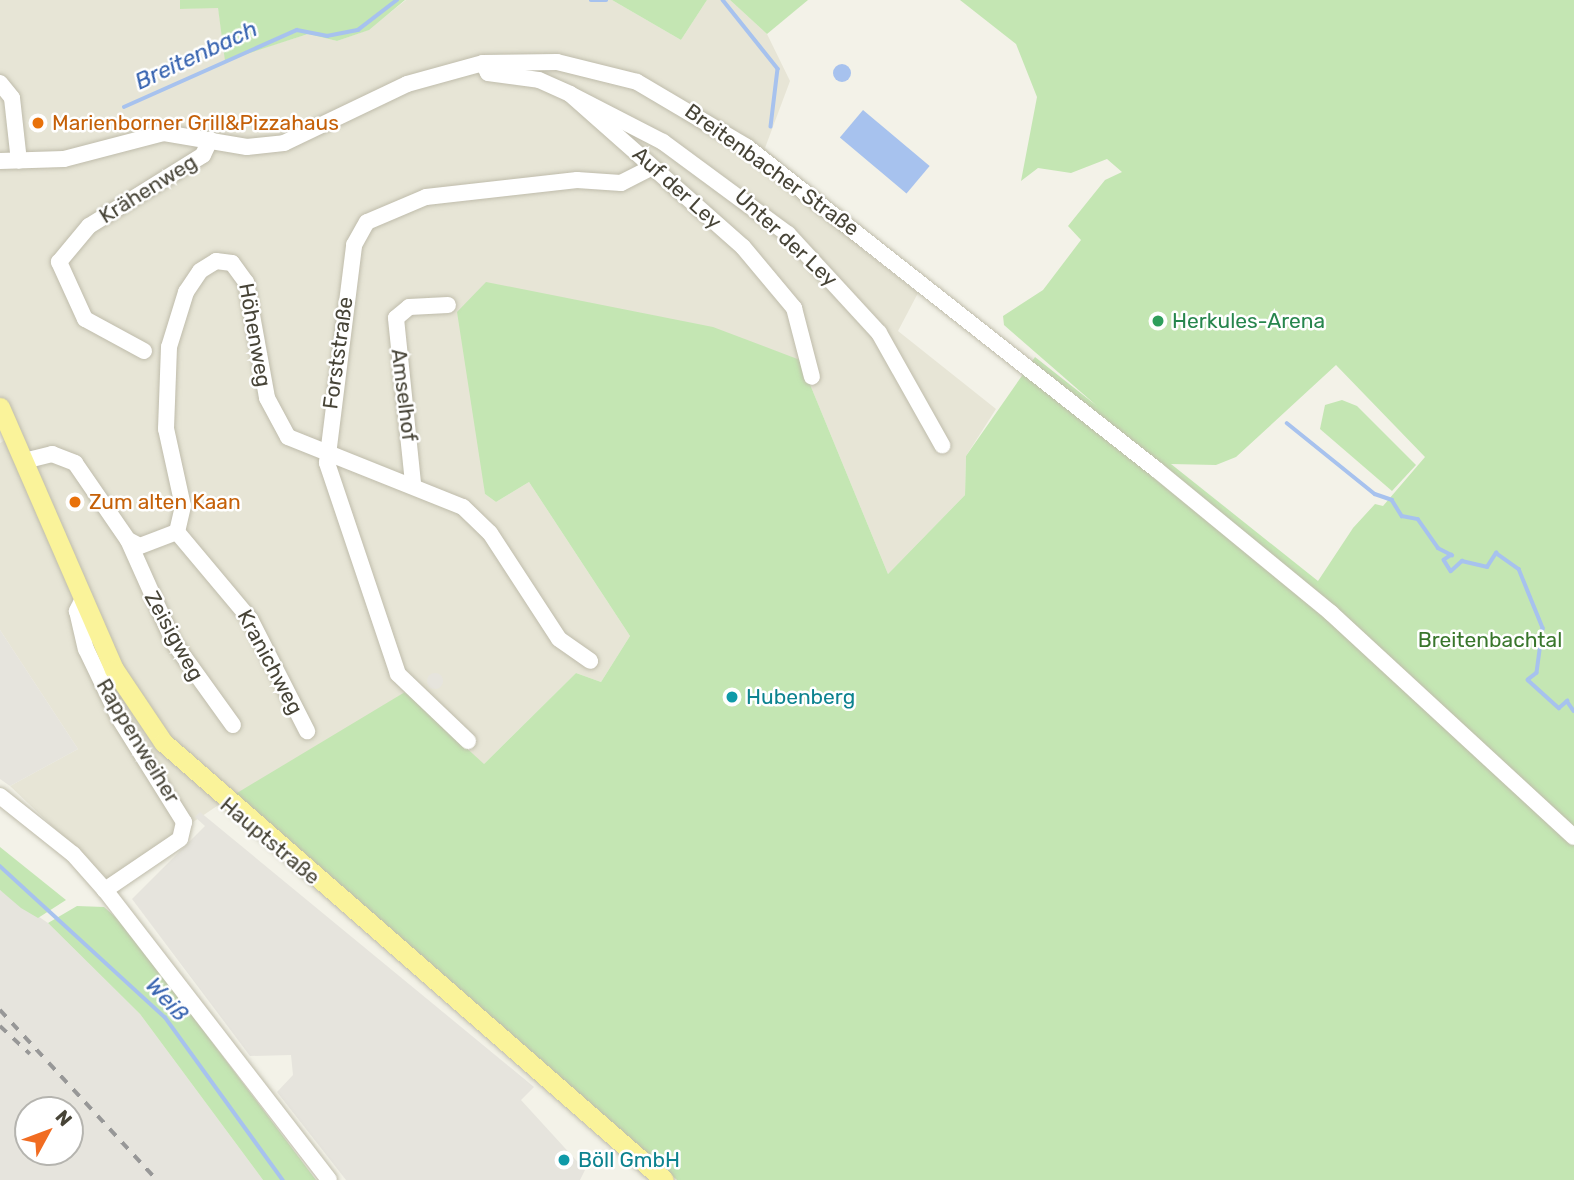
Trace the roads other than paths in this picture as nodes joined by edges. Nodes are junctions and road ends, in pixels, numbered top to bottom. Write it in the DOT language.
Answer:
graph roads {
  1 [pos="483,63"];
  2 [pos="0,83"];
  3 [pos="570,94"];
  4 [pos="210,141"];
  5 [pos="19,160"];
  6 [pos="0,161"];
  7 [pos="651,168"];
  8 [pos="448,305"];
  9 [pos="144,351"];
  10 [pos="812,377"];
  11 [pos="0,407"];
  12 [pos="942,445"];
  13 [pos="327,452"];
  14 [pos="28,460"];
  15 [pos="413,483"];
  16 [pos="177,532"];
  17 [pos="128,540"];
  18 [pos="84,597"];
  19 [pos="590,661"];
  20 [pos="233,725"];
  21 [pos="307,731"];
  22 [pos="468,741"];
  23 [pos="0,796"];
  24 [pos="1574,837"];
  25 [pos="105,890"];
  26 [pos="329,1180"];
  27 [pos="664,1180"];
  1 -- 3 [label="street, Auf der Ley"];
  1 -- 4 [label="street, Breitenbacher Straße"];
  1 -- 24 [label="street, Breitenbacher Straße"];
  2 -- 5 [label="street"];
  3 -- 7 [label="street, Auf der Ley"];
  3 -- 12 [label="street, Unter der Ley"];
  4 -- 5 [label="street, Breitenbacher Straße"];
  4 -- 9 [label="street, Krähenweg"];
  5 -- 6 [label="street, Breitenbacher Straße"];
  7 -- 10 [label="street, Auf der Ley"];
  7 -- 13 [label="street, Forststraße"];
  8 -- 15 [label="street, Amselhof"];
  11 -- 14 [label="main road, Hauptstraße"];
  13 -- 15 [label="street, Höhenweg"];
  13 -- 16 [label="street, Höhenweg"];
  13 -- 22 [label="street, Forststraße"];
  14 -- 17 [label="street"];
  14 -- 18 [label="main road, Hauptstraße"];
  15 -- 19 [label="street, Höhenweg"];
  16 -- 17 [label="street"];
  16 -- 21 [label="street, Kranichweg"];
  17 -- 20 [label="street, Zeisigweg"];
  18 -- 25 [label="street, Rappenweiher"];
  18 -- 27 [label="main road, Hauptstraße"];
  23 -- 25 [label="street"];
  25 -- 26 [label="street"];
}
